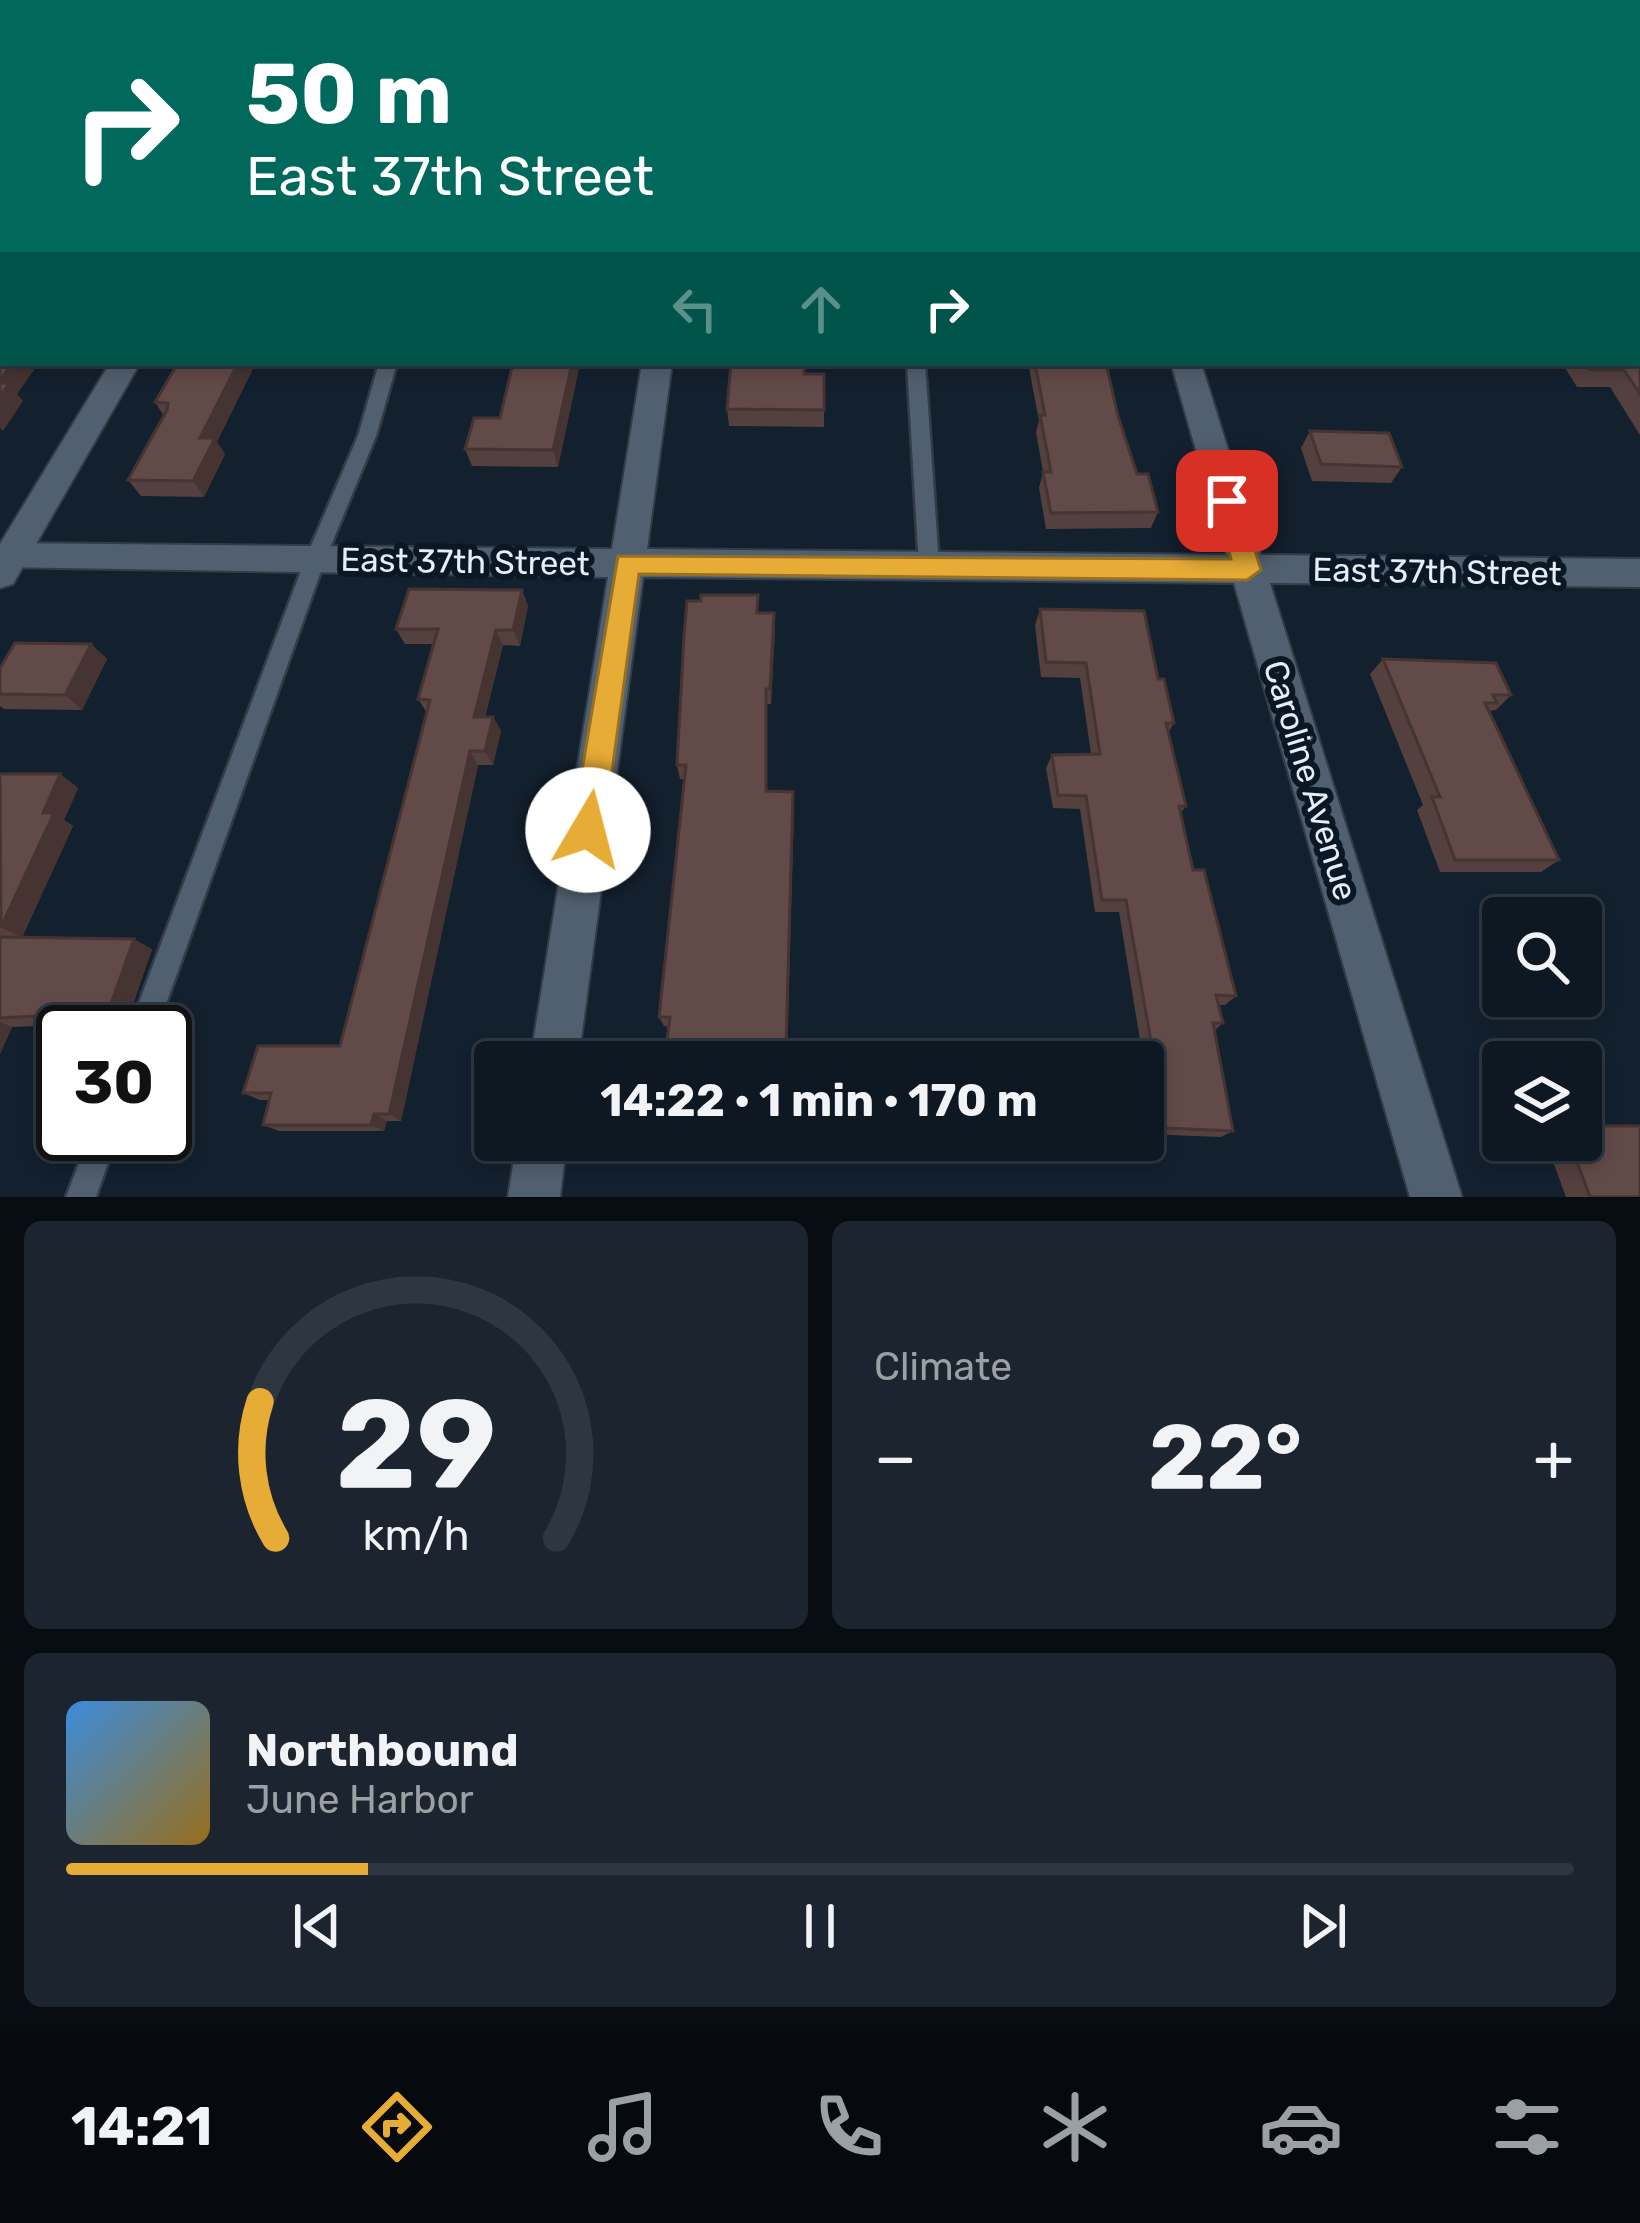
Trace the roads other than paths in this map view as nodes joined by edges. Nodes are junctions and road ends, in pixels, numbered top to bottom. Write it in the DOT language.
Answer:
graph roads {
  1 [pos="123,366"];
  2 [pos="387,366"];
  3 [pos="657,366"];
  4 [pos="916,366"];
  5 [pos="1187,366"];
  6 [pos="315,560"];
  7 [pos="627,563"];
  8 [pos="5,565"];
  9 [pos="929,566"];
  10 [pos="1247,570"];
  11 [pos="1640,573"];
  12 [pos="152,1005"];
  13 [pos="557,1041"];
  14 [pos="94,1161"];
  15 [pos="539,1161"];
  16 [pos="81,1197"];
  17 [pos="534,1197"];
  18 [pos="1436,1197"];
  1 -- 8 [label="street"];
  2 -- 6 [label="lane"];
  3 -- 7 [label="street"];
  4 -- 9 [label="lane"];
  5 -- 10 [label="street, Caroline Avenue"];
  6 -- 7 [label="street, East 37th Street"];
  6 -- 8 [label="street, East 37th Street"];
  6 -- 12 [label="lane"];
  7 -- 9 [label="street, East 37th Street"];
  7 -- 13 [label="street"];
  9 -- 10 [label="street, East 37th Street"];
  10 -- 11 [label="street, East 37th Street"];
  10 -- 18 [label="street, Caroline Avenue"];
  14 -- 16 [label="lane"];
  15 -- 17 [label="street"];
}
